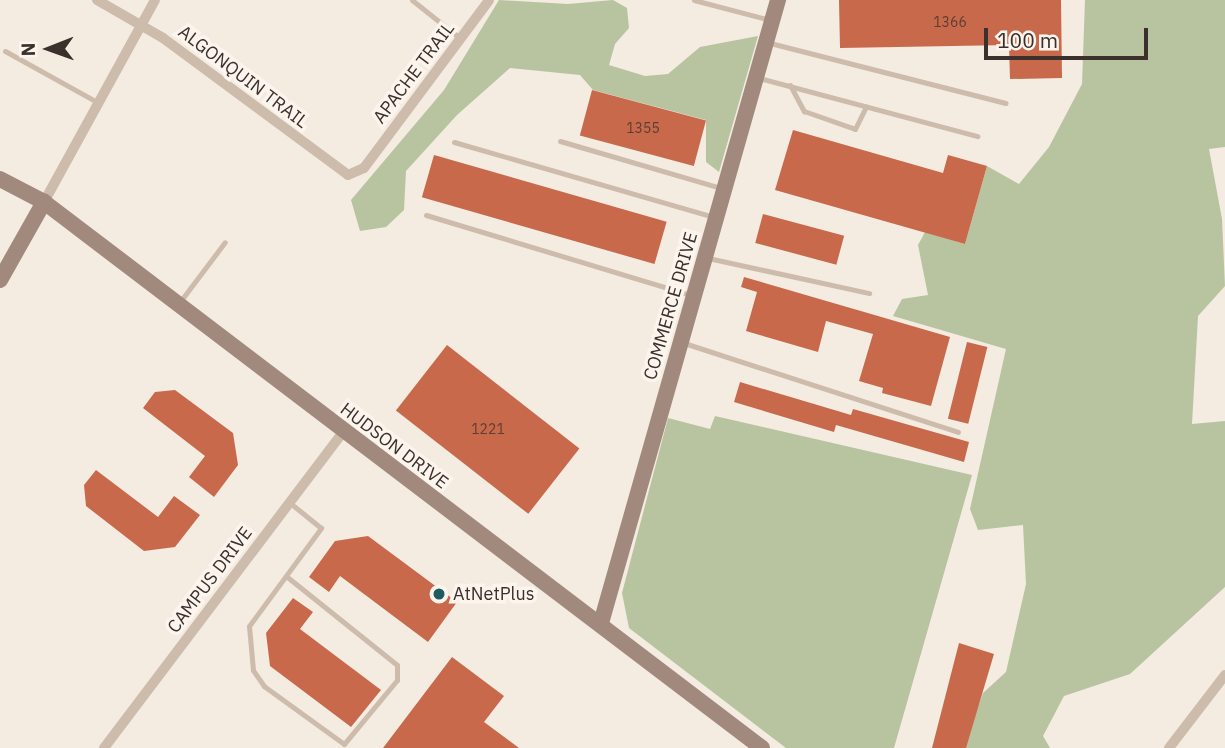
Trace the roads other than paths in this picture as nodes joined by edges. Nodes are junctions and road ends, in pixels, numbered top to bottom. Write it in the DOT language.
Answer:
graph roads {
  1 [pos="97,0"];
  2 [pos="155,0"];
  3 [pos="412,0"];
  4 [pos="489,0"];
  5 [pos="694,0"];
  6 [pos="778,0"];
  7 [pos="773,21"];
  8 [pos="142,24"];
  9 [pos="461,39"];
  10 [pos="766,43"];
  11 [pos="5,51"];
  12 [pos="756,78"];
  13 [pos="790,85"];
  14 [pos="99,103"];
  15 [pos="1005,103"];
  16 [pos="866,106"];
  17 [pos="977,136"];
  18 [pos="560,141"];
  19 [pos="454,142"];
  20 [pos="366,165"];
  21 [pos="0,179"];
  22 [pos="724,189"];
  23 [pos="44,202"];
  24 [pos="426,215"];
  25 [pos="716,218"];
  26 [pos="225,242"];
  27 [pos="705,257"];
  28 [pos="0,280"];
  29 [pos="869,293"];
  30 [pos="694,296"];
  31 [pos="177,306"];
  32 [pos="681,343"];
  33 [pos="343,432"];
  34 [pos="958,432"];
  35 [pos="290,503"];
  36 [pos="286,576"];
  37 [pos="601,623"];
  38 [pos="1225,675"];
  39 [pos="104,748"];
  40 [pos="762,748"];
  41 [pos="1169,748"];
  1 -- 8 [label="street, ALGONQUIN TRAIL"];
  2 -- 8 [label="street"];
  3 -- 9 [label="lane"];
  4 -- 9 [label="street, APACHE TRAIL"];
  5 -- 7 [label="lane"];
  6 -- 7 [label="main road, COMMERCE DRIVE"];
  7 -- 10 [label="main road, COMMERCE DRIVE"];
  8 -- 14 [label="street"];
  8 -- 20 [label="street, ALGONQUIN TRAIL"];
  9 -- 20 [label="street, APACHE TRAIL"];
  10 -- 12 [label="main road, COMMERCE DRIVE"];
  10 -- 15 [label="lane"];
  11 -- 14 [label="lane"];
  12 -- 13 [label="lane"];
  12 -- 22 [label="main road, COMMERCE DRIVE"];
  13 -- 16 [label="lane"];
  13 -- 16 [label="lane"];
  14 -- 23 [label="street"];
  16 -- 17 [label="lane"];
  18 -- 22 [label="lane"];
  19 -- 25 [label="lane"];
  21 -- 23 [label="main road, HUDSON DRIVE"];
  22 -- 25 [label="main road, COMMERCE DRIVE"];
  23 -- 28 [label="main road"];
  23 -- 31 [label="main road, HUDSON DRIVE"];
  24 -- 30 [label="lane"];
  25 -- 27 [label="main road, COMMERCE DRIVE"];
  26 -- 31 [label="lane"];
  27 -- 29 [label="lane"];
  27 -- 30 [label="main road, COMMERCE DRIVE"];
  30 -- 32 [label="main road, COMMERCE DRIVE"];
  31 -- 33 [label="main road, HUDSON DRIVE"];
  32 -- 34 [label="lane"];
  32 -- 37 [label="main road, COMMERCE DRIVE"];
  33 -- 35 [label="street, CAMPUS DRIVE"];
  33 -- 37 [label="main road, HUDSON DRIVE"];
  35 -- 36 [label="lane"];
  35 -- 39 [label="street, CAMPUS DRIVE"];
  36 -- 36 [label="lane"];
  37 -- 40 [label="main road, HUDSON DRIVE"];
  38 -- 41 [label="street"];
}
